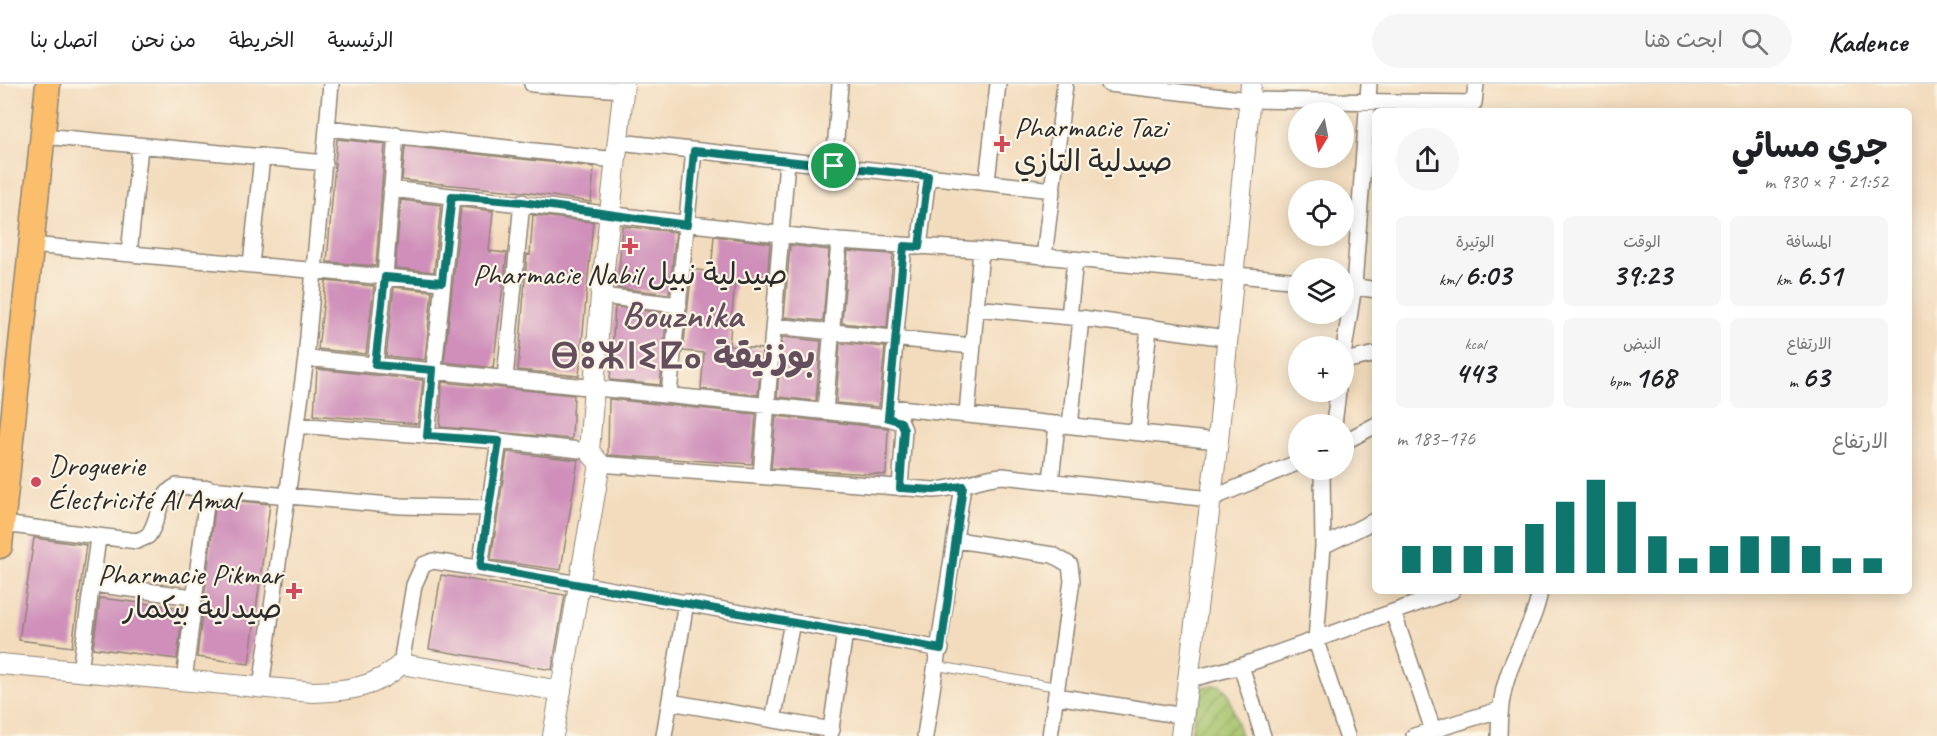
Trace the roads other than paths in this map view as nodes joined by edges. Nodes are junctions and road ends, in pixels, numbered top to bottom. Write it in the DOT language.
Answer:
graph roads {
  1 [pos="48,84"];
  2 [pos="331,84"];
  3 [pos="532,84"];
  4 [pos="840,84"];
  5 [pos="998,84"];
  6 [pos="1065,84"];
  7 [pos="1109,84"];
  8 [pos="1116,84"];
  9 [pos="1369,84"];
  10 [pos="1476,84"];
  11 [pos="624,87"];
  12 [pos="1250,92"];
  13 [pos="1368,103"];
  14 [pos="1474,107"];
  15 [pos="327,128"];
  16 [pos="396,134"];
  17 [pos="43,136"];
  18 [pos="140,147"];
  19 [pos="618,151"];
  20 [pos="694,151"];
  21 [pos="262,156"];
  22 [pos="788,161"];
  23 [pos="325,163"];
  24 [pos="834,166"];
  25 [pos="928,176"];
  26 [pos="987,182"];
  27 [pos="391,189"];
  28 [pos="1053,190"];
  29 [pos="452,196"];
  30 [pos="522,202"];
  31 [pos="610,215"];
  32 [pos="687,225"];
  33 [pos="782,235"];
  34 [pos="839,241"];
  35 [pos="31,245"];
  36 [pos="911,247"];
  37 [pos="981,250"];
  38 [pos="129,254"];
  39 [pos="1044,257"];
  40 [pos="1352,258"];
  41 [pos="1075,260"];
  42 [pos="251,265"];
  43 [pos="314,270"];
  44 [pos="1233,276"];
  45 [pos="385,277"];
  46 [pos="1288,281"];
  47 [pos="442,282"];
  48 [pos="1354,287"];
  49 [pos="1372,289"];
  50 [pos="601,296"];
  51 [pos="679,305"];
  52 [pos="975,308"];
  53 [pos="1075,318"];
  54 [pos="774,326"];
  55 [pos="1149,328"];
  56 [pos="832,332"];
  57 [pos="1227,338"];
  58 [pos="897,340"];
  59 [pos="972,346"];
  60 [pos="1372,355"];
  61 [pos="306,358"];
  62 [pos="1354,358"];
  63 [pos="375,365"];
  64 [pos="433,370"];
  65 [pos="505,378"];
  66 [pos="594,389"];
  67 [pos="669,394"];
  68 [pos="767,407"];
  69 [pos="825,412"];
  70 [pos="889,412"];
  71 [pos="967,414"];
  72 [pos="297,425"];
  73 [pos="1063,425"];
  74 [pos="1372,427"];
  75 [pos="1138,432"];
  76 [pos="427,436"];
  77 [pos="1354,437"];
  78 [pos="499,441"];
  79 [pos="1218,441"];
  80 [pos="5,454"];
  81 [pos="595,457"];
  82 [pos="1288,467"];
  83 [pos="761,475"];
  84 [pos="1322,480"];
  85 [pos="1051,481"];
  86 [pos="963,486"];
  87 [pos="208,488"];
  88 [pos="900,488"];
  89 [pos="286,496"];
  90 [pos="1210,499"];
  91 [pos="489,508"];
  92 [pos="1372,522"];
  93 [pos="1,535"];
  94 [pos="98,538"];
  95 [pos="957,540"];
  96 [pos="1323,546"];
  97 [pos="480,567"];
  98 [pos="92,584"];
  99 [pos="579,584"];
  100 [pos="1444,594"];
  101 [pos="1539,594"];
  102 [pos="194,597"];
  103 [pos="686,602"];
  104 [pos="1393,612"];
  105 [pos="792,622"];
  106 [pos="845,632"];
  107 [pos="1316,641"];
  108 [pos="941,649"];
  109 [pos="0,664"];
  110 [pos="401,664"];
  111 [pos="938,666"];
  112 [pos="1241,666"];
  113 [pos="80,671"];
  114 [pos="1190,679"];
  115 [pos="184,681"];
  116 [pos="261,688"];
  117 [pos="561,691"];
  118 [pos="1056,692"];
  119 [pos="670,702"];
  120 [pos="1499,710"];
  121 [pos="773,720"];
  122 [pos="1182,726"];
  123 [pos="1433,730"];
  124 [pos="831,733"];
  125 [pos="553,736"];
  126 [pos="664,736"];
  127 [pos="926,736"];
  128 [pos="1050,736"];
  129 [pos="1263,736"];
  130 [pos="1347,736"];
  131 [pos="1414,736"];
  132 [pos="1499,736"];
  1 -- 17 [label="main road"];
  2 -- 15 [label="street"];
  3 -- 11 [label="street"];
  4 -- 24 [label="street"];
  5 -- 26 [label="street"];
  6 -- 28 [label="street"];
  7 -- 8 [label="street"];
  8 -- 12 [label="street"];
  9 -- 13 [label="street"];
  10 -- 14 [label="street"];
  11 -- 19 [label="street"];
  12 -- 13 [label="street"];
  12 -- 44 [label="street"];
  13 -- 14 [label="street"];
  13 -- 40 [label="street"];
  15 -- 16 [label="street"];
  15 -- 23 [label="street"];
  16 -- 19 [label="street"];
  16 -- 27 [label="street"];
  17 -- 18 [label="street"];
  17 -- 35 [label="main road"];
  18 -- 21 [label="street"];
  18 -- 38 [label="street"];
  19 -- 20 [label="street"];
  19 -- 31 [label="street"];
  20 -- 22 [label="street"];
  20 -- 32 [label="street"];
  21 -- 23 [label="street"];
  21 -- 42 [label="street"];
  22 -- 24 [label="street"];
  22 -- 33 [label="street"];
  23 -- 43 [label="street"];
  24 -- 25 [label="street"];
  25 -- 26 [label="street"];
  25 -- 36 [label="street"];
  26 -- 28 [label="street"];
  27 -- 29 [label="street"];
  27 -- 45 [label="street"];
  28 -- 39 [label="street"];
  29 -- 30 [label="street"];
  29 -- 47 [label="street"];
  30 -- 31 [label="street"];
  30 -- 65 [label="street"];
  31 -- 32 [label="street"];
  31 -- 50 [label="street"];
  32 -- 33 [label="street"];
  32 -- 51 [label="street"];
  33 -- 34 [label="street"];
  33 -- 54 [label="street"];
  34 -- 36 [label="street"];
  34 -- 56 [label="street"];
  35 -- 38 [label="street"];
  35 -- 80 [label="main road"];
  36 -- 37 [label="street"];
  36 -- 58 [label="street"];
  37 -- 39 [label="street"];
  37 -- 52 [label="street"];
  38 -- 42 [label="street"];
  39 -- 41 [label="street"];
  41 -- 44 [label="street"];
  41 -- 53 [label="street"];
  42 -- 43 [label="street"];
  43 -- 45 [label="street"];
  43 -- 61 [label="street"];
  44 -- 46 [label="street"];
  44 -- 57 [label="street"];
  45 -- 47 [label="street"];
  45 -- 63 [label="street"];
  47 -- 64 [label="street"];
  48 -- 49 [label="street"];
  50 -- 51 [label="street"];
  50 -- 66 [label="street"];
  51 -- 67 [label="street"];
  52 -- 53 [label="street"];
  52 -- 59 [label="street"];
  53 -- 55 [label="street"];
  53 -- 73 [label="street"];
  54 -- 56 [label="street"];
  54 -- 68 [label="street"];
  55 -- 57 [label="street"];
  55 -- 75 [label="street"];
  56 -- 58 [label="street"];
  56 -- 69 [label="street"];
  57 -- 79 [label="street"];
  58 -- 59 [label="street"];
  58 -- 70 [label="street"];
  59 -- 71 [label="street"];
  60 -- 62 [label="street"];
  61 -- 63 [label="street"];
  61 -- 72 [label="street"];
  63 -- 64 [label="street"];
  64 -- 65 [label="street"];
  64 -- 76 [label="street"];
  65 -- 66 [label="street"];
  66 -- 67 [label="street"];
  66 -- 81 [label="street"];
  67 -- 68 [label="street"];
  68 -- 69 [label="street"];
  68 -- 83 [label="street"];
  69 -- 70 [label="street"];
  70 -- 71 [label="street"];
  70 -- 88 [label="street"];
  71 -- 73 [label="street"];
  72 -- 76 [label="street"];
  72 -- 89 [label="street"];
  73 -- 75 [label="street"];
  73 -- 85 [label="street"];
  74 -- 77 [label="street"];
  75 -- 79 [label="street"];
  76 -- 78 [label="street"];
  78 -- 81 [label="street"];
  78 -- 91 [label="street"];
  79 -- 90 [label="street"];
  80 -- 93 [label="main road"];
  81 -- 83 [label="street"];
  81 -- 99 [label="street"];
  82 -- 90 [label="street"];
  83 -- 88 [label="street"];
  84 -- 96 [label="street"];
  85 -- 86 [label="street"];
  85 -- 90 [label="street"];
  86 -- 88 [label="street"];
  86 -- 95 [label="street"];
  87 -- 89 [label="street"];
  87 -- 94 [label="street"];
  87 -- 102 [label="street"];
  89 -- 91 [label="street"];
  89 -- 116 [label="street"];
  90 -- 114 [label="street"];
  91 -- 97 [label="street"];
  92 -- 96 [label="street"];
  93 -- 94 [label="street"];
  94 -- 98 [label="street"];
  95 -- 108 [label="street"];
  95 -- 118 [label="street"];
  96 -- 107 [label="street"];
  97 -- 99 [label="street"];
  97 -- 110 [label="street"];
  98 -- 102 [label="street"];
  98 -- 113 [label="street"];
  99 -- 103 [label="street"];
  99 -- 117 [label="street"];
  100 -- 104 [label="street"];
  101 -- 120 [label="street"];
  102 -- 115 [label="street"];
  103 -- 105 [label="street"];
  103 -- 119 [label="street"];
  104 -- 107 [label="street"];
  104 -- 123 [label="street"];
  105 -- 106 [label="street"];
  105 -- 121 [label="street"];
  106 -- 108 [label="street"];
  106 -- 124 [label="street"];
  107 -- 112 [label="street"];
  107 -- 130 [label="street"];
  108 -- 111 [label="street"];
  109 -- 113 [label="street"];
  110 -- 116 [label="street"];
  110 -- 117 [label="street"];
  111 -- 118 [label="lane"];
  111 -- 127 [label="street"];
  112 -- 114 [label="street"];
  112 -- 129 [label="street"];
  113 -- 115 [label="street"];
  114 -- 122 [label="street"];
  115 -- 116 [label="street"];
  117 -- 125 [label="street"];
  118 -- 122 [label="street"];
  118 -- 128 [label="street"];
  119 -- 121 [label="street"];
  119 -- 126 [label="street"];
  120 -- 123 [label="street"];
  120 -- 132 [label="street"];
  121 -- 124 [label="street"];
  123 -- 131 [label="street"];
}
